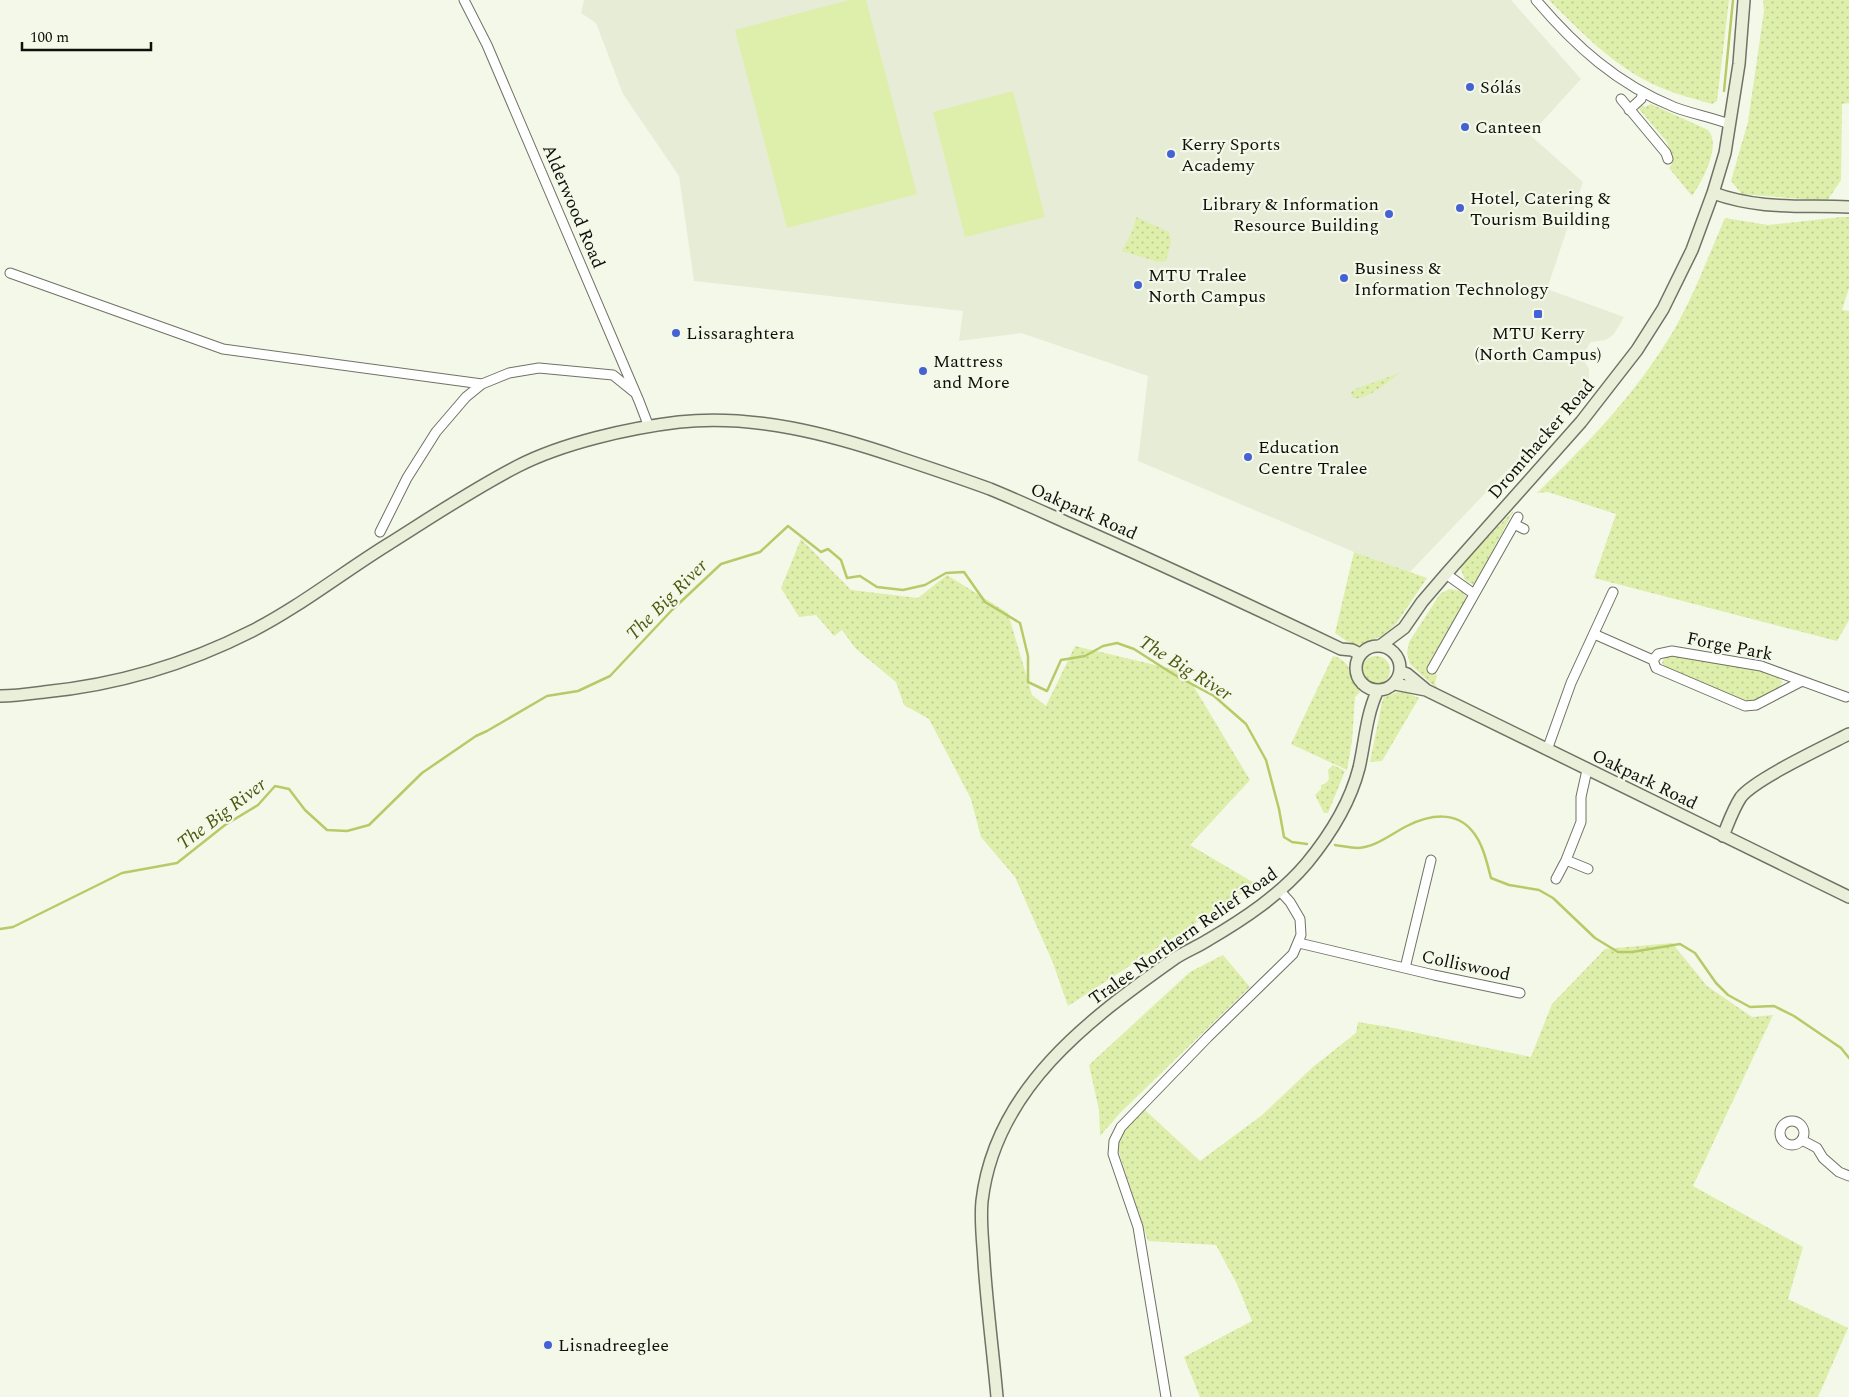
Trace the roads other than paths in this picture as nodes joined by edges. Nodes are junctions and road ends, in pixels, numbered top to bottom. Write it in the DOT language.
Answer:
graph roads {
  1 [pos="464,0"];
  2 [pos="1536,0"];
  3 [pos="1744,0"];
  4 [pos="1644,92"];
  5 [pos="1622,99"];
  6 [pos="1629,110"];
  7 [pos="1729,124"];
  8 [pos="1668,159"];
  9 [pos="1713,193"];
  10 [pos="1849,207"];
  11 [pos="10,273"];
  12 [pos="482,384"];
  13 [pos="636,394"];
  14 [pos="649,427"];
  15 [pos="1524,529"];
  16 [pos="380,532"];
  17 [pos="1446,574"];
  18 [pos="1613,592"];
  19 [pos="1474,594"];
  20 [pos="1404,628"];
  21 [pos="1594,634"];
  22 [pos="1380,646"];
  23 [pos="1341,649"];
  24 [pos="1360,654"];
  25 [pos="1396,654"];
  26 [pos="1653,660"];
  27 [pos="1355,667"];
  28 [pos="1432,669"];
  29 [pos="1401,672"];
  30 [pos="1802,681"];
  31 [pos="1395,684"];
  32 [pos="1365,687"];
  33 [pos="1426,690"];
  34 [pos="1377,692"];
  35 [pos="0,696"];
  36 [pos="1846,697"];
  37 [pos="1366,726"];
  38 [pos="1849,734"];
  39 [pos="1547,750"];
  40 [pos="1587,770"];
  41 [pos="1723,836"];
  42 [pos="1431,860"];
  43 [pos="1566,860"];
  44 [pos="1588,869"];
  45 [pos="1556,879"];
  46 [pos="1280,891"];
  47 [pos="1849,897"];
  48 [pos="1299,943"];
  49 [pos="1405,968"];
  50 [pos="1520,993"];
  51 [pos="1802,1140"];
  52 [pos="1849,1176"];
  53 [pos="997,1397"];
  54 [pos="1166,1397"];
  1 -- 13 [label="street, Alderwood Road"];
  2 -- 4 [label="street"];
  3 -- 7 [label="main road, Dromthacker Road"];
  4 -- 6 [label="street"];
  4 -- 7 [label="street"];
  5 -- 6 [label="street"];
  6 -- 8 [label="street"];
  7 -- 9 [label="main road, Dromthacker Road"];
  9 -- 10 [label="main road"];
  9 -- 17 [label="main road, Dromthacker Road"];
  11 -- 12 [label="street"];
  12 -- 13 [label="street"];
  12 -- 16 [label="street"];
  13 -- 14 [label="street, Alderwood Road"];
  14 -- 23 [label="main road, Oakpark Road"];
  14 -- 35 [label="main road, Oakpark Road"];
  15 -- 19 [label="street"];
  17 -- 19 [label="street"];
  17 -- 20 [label="main road, Dromthacker Road"];
  18 -- 21 [label="street"];
  19 -- 28 [label="street"];
  20 -- 22 [label="main road"];
  20 -- 25 [label="main road"];
  21 -- 26 [label="street"];
  21 -- 39 [label="street"];
  22 -- 24 [label="main road"];
  22 -- 25 [label="main road"];
  23 -- 24 [label="main road, Oakpark Road"];
  23 -- 27 [label="main road"];
  24 -- 27 [label="main road"];
  25 -- 29 [label="main road"];
  26 -- 30 [label="street, Forge Park"];
  26 -- 30 [label="street"];
  27 -- 32 [label="main road"];
  29 -- 31 [label="main road"];
  29 -- 33 [label="main road"];
  30 -- 36 [label="street, Forge Park"];
  31 -- 33 [label="main road"];
  31 -- 34 [label="main road"];
  32 -- 34 [label="main road"];
  32 -- 37 [label="main road, Tralee Northern Relief Road"];
  33 -- 39 [label="main road, Oakpark Road"];
  34 -- 37 [label="main road, Tralee Northern Relief Road"];
  37 -- 46 [label="main road, Tralee Northern Relief Road"];
  38 -- 41 [label="main road"];
  39 -- 40 [label="main road, Oakpark Road"];
  40 -- 41 [label="main road, Oakpark Road"];
  40 -- 43 [label="street"];
  41 -- 47 [label="main road, Oakpark Road"];
  42 -- 49 [label="street, Colliswood"];
  43 -- 44 [label="street"];
  43 -- 45 [label="street"];
  46 -- 48 [label="street"];
  46 -- 53 [label="main road, Tralee Northern Relief Road"];
  48 -- 49 [label="street, Colliswood"];
  48 -- 54 [label="street"];
  49 -- 50 [label="street, Colliswood"];
  51 -- 52 [label="street"];
}
